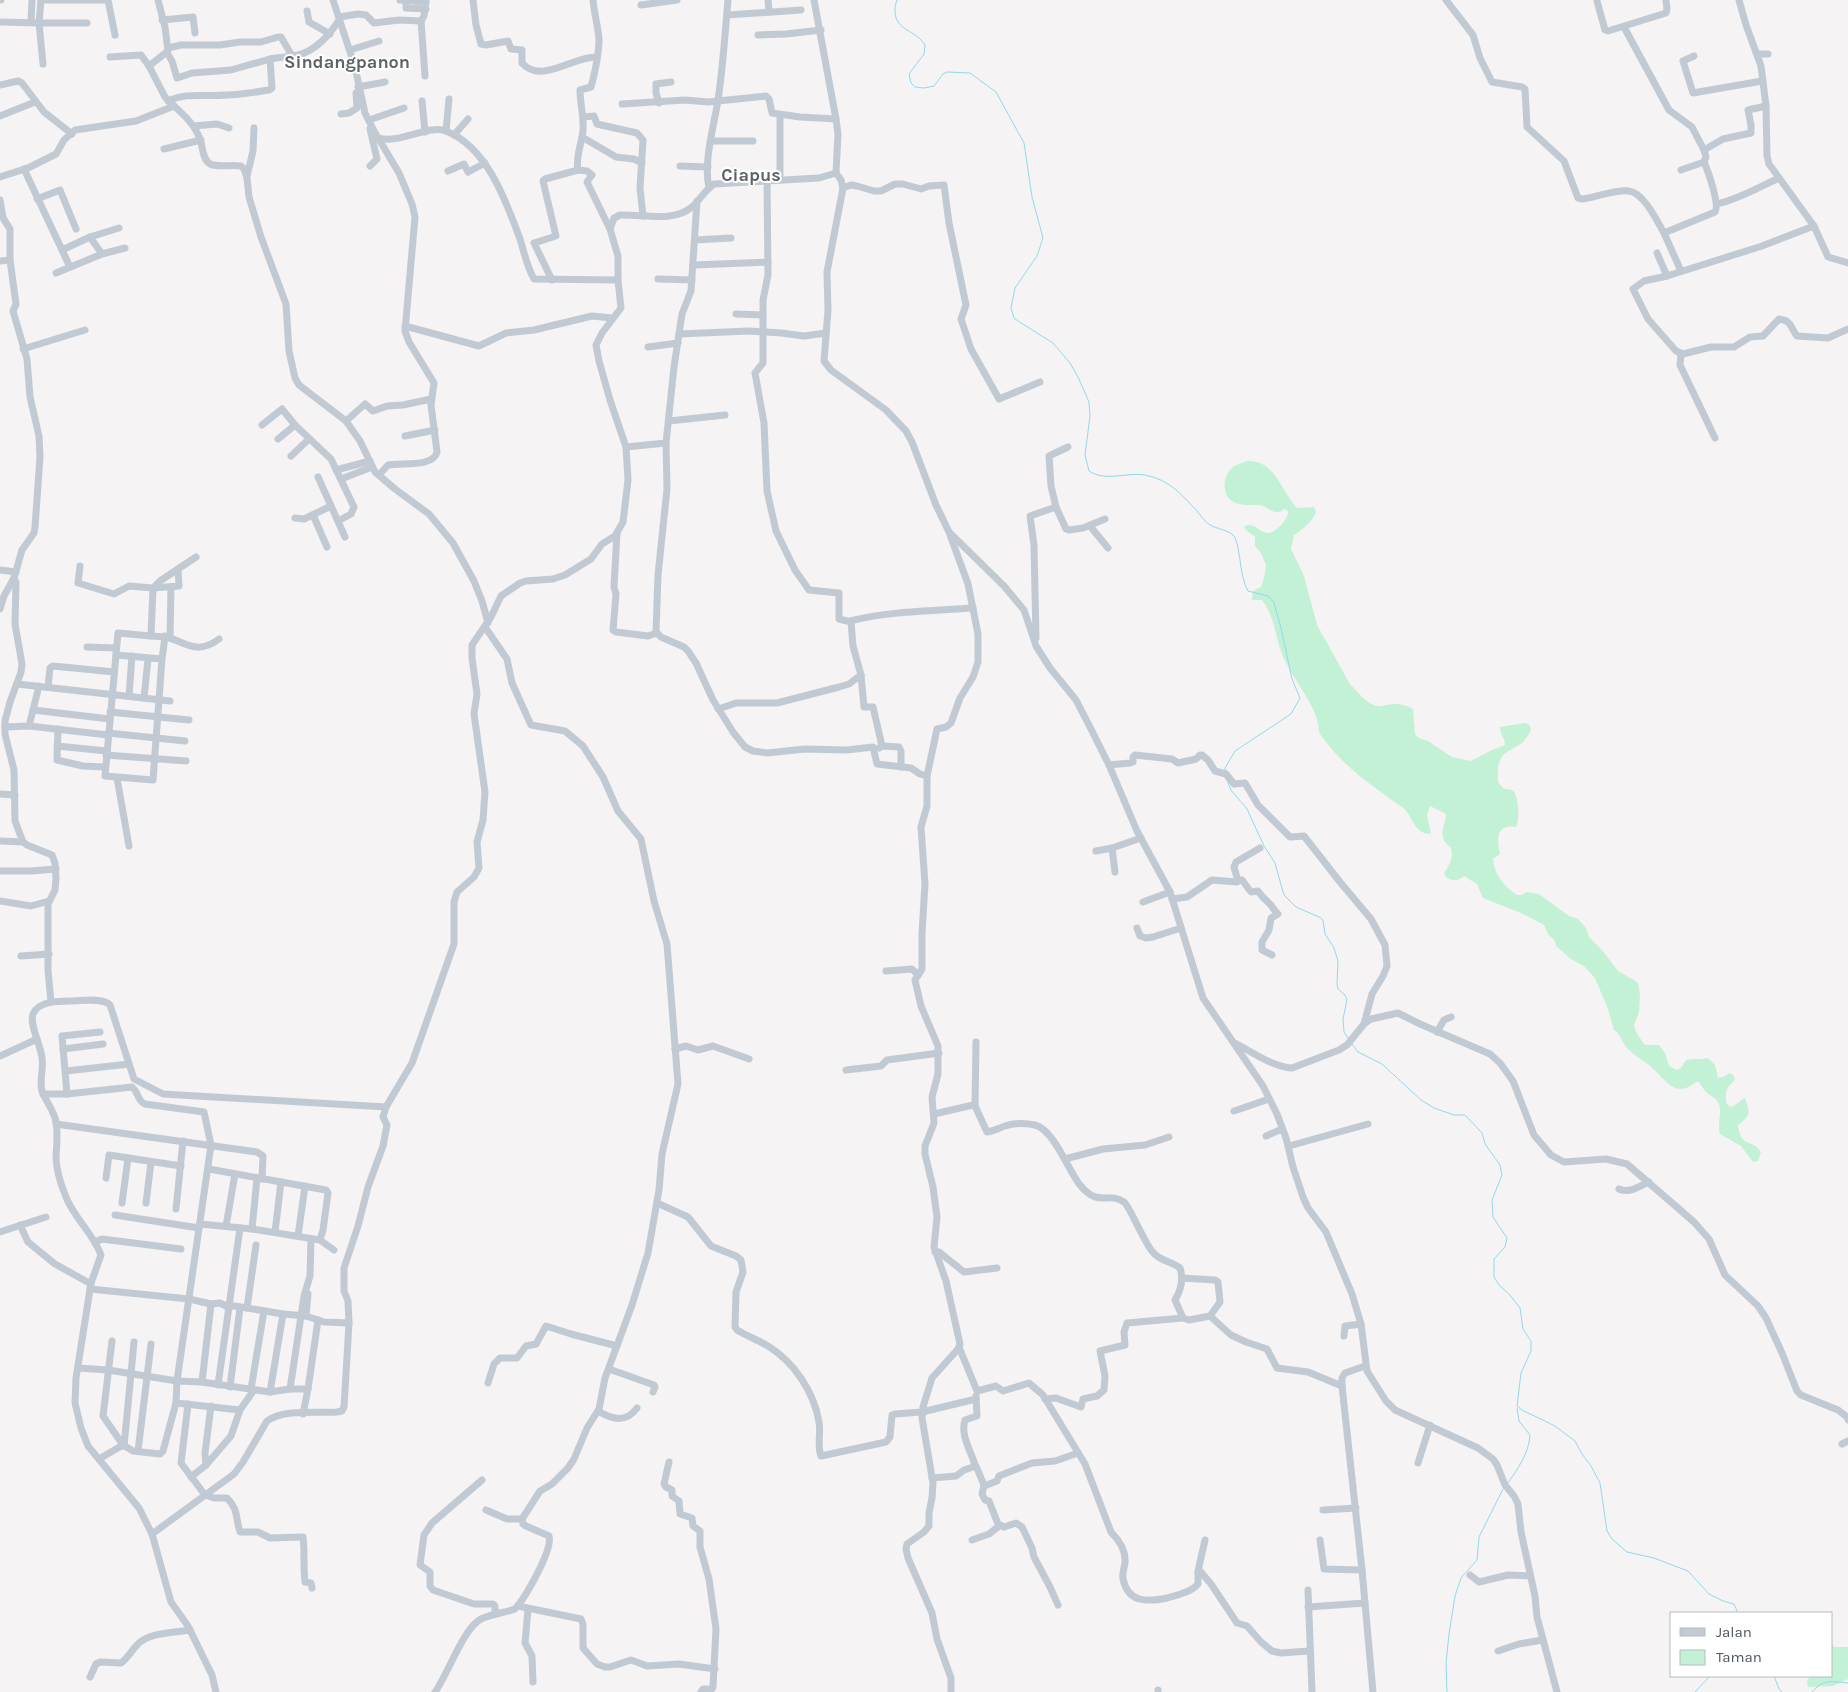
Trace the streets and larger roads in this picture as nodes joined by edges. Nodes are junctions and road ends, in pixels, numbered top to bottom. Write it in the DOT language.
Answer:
graph roads {
  1 [pos="32,0"];
  2 [pos="41,0"];
  3 [pos="108,0"];
  4 [pos="158,0"];
  5 [pos="333,0"];
  6 [pos="400,0"];
  7 [pos="473,0"];
  8 [pos="593,0"];
  9 [pos="677,0"];
  10 [pos="728,0"];
  11 [pos="768,0"];
  12 [pos="814,0"];
  13 [pos="1446,0"];
  14 [pos="1599,0"];
  15 [pos="1666,0"];
  16 [pos="1739,0"];
  17 [pos="406,1"];
  18 [pos="426,4"];
  19 [pos="641,5"];
  20 [pos="801,10"];
  21 [pos="307,11"];
  22 [pos="769,12"];
  23 [pos="727,15"];
  24 [pos="340,18"];
  25 [pos="162,20"];
  26 [pos="421,21"];
  27 [pos="0,22"];
  28 [pos="35,22"];
  29 [pos="87,23"];
  30 [pos="1624,27"];
  31 [pos="821,30"];
  32 [pos="195,33"];
  33 [pos="115,35"];
  34 [pos="758,35"];
  35 [pos="328,36"];
  36 [pos="379,41"];
  37 [pos="168,50"];
  38 [pos="350,50"];
  39 [pos="1758,54"];
  40 [pos="1768,54"];
  41 [pos="292,56"];
  42 [pos="1694,56"];
  43 [pos="110,57"];
  44 [pos="596,57"];
  45 [pos="270,59"];
  46 [pos="42,64"];
  47 [pos="149,66"];
  48 [pos="425,76"];
  49 [pos="357,78"];
  50 [pos="1762,81"];
  51 [pos="385,82"];
  52 [pos="671,82"];
  53 [pos="0,85"];
  54 [pos="358,87"];
  55 [pos="449,99"];
  56 [pos="718,100"];
  57 [pos="422,101"];
  58 [pos="35,102"];
  59 [pos="659,103"];
  60 [pos="171,104"];
  61 [pos="622,104"];
  62 [pos="1766,106"];
  63 [pos="404,108"];
  64 [pos="341,114"];
  65 [pos="780,115"];
  66 [pos="0,116"];
  67 [pos="583,117"];
  68 [pos="368,118"];
  69 [pos="468,118"];
  70 [pos="836,119"];
  71 [pos="194,126"];
  72 [pos="229,128"];
  73 [pos="254,128"];
  74 [pos="446,131"];
  75 [pos="425,132"];
  76 [pos="72,134"];
  77 [pos="454,135"];
  78 [pos="582,137"];
  79 [pos="379,138"];
  80 [pos="201,140"];
  81 [pos="711,141"];
  82 [pos="753,141"];
  83 [pos="164,149"];
  84 [pos="1704,150"];
  85 [pos="1704,162"];
  86 [pos="485,163"];
  87 [pos="642,163"];
  88 [pos="370,166"];
  89 [pos="680,166"];
  90 [pos="708,167"];
  91 [pos="24,170"];
  92 [pos="448,170"];
  93 [pos="578,170"];
  94 [pos="1681,170"];
  95 [pos="836,172"];
  96 [pos="0,177"];
  97 [pos="247,178"];
  98 [pos="1779,178"];
  99 [pos="780,180"];
  100 [pos="767,181"];
  101 [pos="709,188"];
  102 [pos="843,188"];
  103 [pos="38,199"];
  104 [pos="0,200"];
  105 [pos="698,201"];
  106 [pos="1717,204"];
  107 [pos="643,216"];
  108 [pos="1814,226"];
  109 [pos="119,228"];
  110 [pos="76,229"];
  111 [pos="610,229"];
  112 [pos="1664,233"];
  113 [pos="90,237"];
  114 [pos="730,238"];
  115 [pos="695,240"];
  116 [pos="125,248"];
  117 [pos="62,250"];
  118 [pos="1657,253"];
  119 [pos="102,254"];
  120 [pos="10,260"];
  121 [pos="0,261"];
  122 [pos="768,262"];
  123 [pos="1848,263"];
  124 [pos="692,265"];
  125 [pos="70,267"];
  126 [pos="1681,271"];
  127 [pos="56,273"];
  128 [pos="1668,276"];
  129 [pos="552,280"];
  130 [pos="618,280"];
  131 [pos="658,280"];
  132 [pos="692,280"];
  133 [pos="736,314"];
  134 [pos="763,315"];
  135 [pos="612,318"];
  136 [pos="405,326"];
  137 [pos="1848,329"];
  138 [pos="85,330"];
  139 [pos="762,332"];
  140 [pos="826,333"];
  141 [pos="679,334"];
  142 [pos="678,343"];
  143 [pos="648,348"];
  144 [pos="23,349"];
  145 [pos="1680,354"];
  146 [pos="1040,382"];
  147 [pos="431,399"];
  148 [pos="725,415"];
  149 [pos="346,421"];
  150 [pos="669,422"];
  151 [pos="262,425"];
  152 [pos="295,425"];
  153 [pos="434,430"];
  154 [pos="405,436"];
  155 [pos="1715,438"];
  156 [pos="278,439"];
  157 [pos="309,439"];
  158 [pos="666,443"];
  159 [pos="626,447"];
  160 [pos="1068,447"];
  161 [pos="291,456"];
  162 [pos="370,464"];
  163 [pos="336,470"];
  164 [pos="379,475"];
  165 [pos="318,477"];
  166 [pos="340,479"];
  167 [pos="331,506"];
  168 [pos="1056,508"];
  169 [pos="313,515"];
  170 [pos="295,518"];
  171 [pos="1105,520"];
  172 [pos="338,521"];
  173 [pos="1090,526"];
  174 [pos="948,532"];
  175 [pos="618,533"];
  176 [pos="345,536"];
  177 [pos="327,547"];
  178 [pos="1108,548"];
  179 [pos="196,557"];
  180 [pos="80,566"];
  181 [pos="178,569"];
  182 [pos="0,570"];
  183 [pos="15,575"];
  184 [pos="171,587"];
  185 [pos="153,588"];
  186 [pos="973,608"];
  187 [pos="0,609"];
  188 [pos="850,621"];
  189 [pos="486,625"];
  190 [pos="657,634"];
  191 [pos="151,636"];
  192 [pos="167,637"];
  193 [pos="219,639"];
  194 [pos="1036,646"];
  195 [pos="88,647"];
  196 [pos="116,651"];
  197 [pos="132,656"];
  198 [pos="148,659"];
  199 [pos="162,660"];
  200 [pos="114,672"];
  201 [pos="861,675"];
  202 [pos="17,684"];
  203 [pos="39,686"];
  204 [pos="48,687"];
  205 [pos="112,694"];
  206 [pos="129,696"];
  207 [pos="144,698"];
  208 [pos="160,700"];
  209 [pos="170,701"];
  210 [pos="718,709"];
  211 [pos="33,710"];
  212 [pos="110,715"];
  213 [pos="158,718"];
  214 [pos="189,720"];
  215 [pos="3,723"];
  216 [pos="29,726"];
  217 [pos="58,729"];
  218 [pos="108,734"];
  219 [pos="156,738"];
  220 [pos="185,741"];
  221 [pos="57,746"];
  222 [pos="882,746"];
  223 [pos="874,750"];
  224 [pos="107,753"];
  225 [pos="155,759"];
  226 [pos="186,761"];
  227 [pos="1109,765"];
  228 [pos="901,766"];
  229 [pos="105,767"];
  230 [pos="927,776"];
  231 [pos="117,778"];
  232 [pos="0,794"];
  233 [pos="15,795"];
  234 [pos="1141,838"];
  235 [pos="0,841"];
  236 [pos="23,842"];
  237 [pos="129,846"];
  238 [pos="1112,848"];
  239 [pos="1260,848"];
  240 [pos="1096,851"];
  241 [pos="56,869"];
  242 [pos="0,871"];
  243 [pos="1115,872"];
  244 [pos="1238,880"];
  245 [pos="1171,896"];
  246 [pos="0,900"];
  247 [pos="49,901"];
  248 [pos="1143,902"];
  249 [pos="1137,928"];
  250 [pos="1181,928"];
  251 [pos="49,954"];
  252 [pos="1272,955"];
  253 [pos="21,956"];
  254 [pos="886,971"];
  255 [pos="918,975"];
  256 [pos="51,1002"];
  257 [pos="1451,1017"];
  258 [pos="1364,1024"];
  259 [pos="100,1032"];
  260 [pos="1437,1032"];
  261 [pos="37,1039"];
  262 [pos="976,1042"];
  263 [pos="1233,1042"];
  264 [pos="103,1044"];
  265 [pos="64,1049"];
  266 [pos="675,1049"];
  267 [pos="939,1053"];
  268 [pos="0,1056"];
  269 [pos="749,1059"];
  270 [pos="129,1064"];
  271 [pos="846,1070"];
  272 [pos="66,1071"];
  273 [pos="43,1094"];
  274 [pos="67,1094"];
  275 [pos="1269,1099"];
  276 [pos="975,1106"];
  277 [pos="386,1107"];
  278 [pos="1234,1111"];
  279 [pos="934,1114"];
  280 [pos="56,1124"];
  281 [pos="1368,1124"];
  282 [pos="1282,1129"];
  283 [pos="1266,1136"];
  284 [pos="1169,1137"];
  285 [pos="183,1141"];
  286 [pos="211,1145"];
  287 [pos="1289,1146"];
  288 [pos="128,1158"];
  289 [pos="1065,1159"];
  290 [pos="152,1162"];
  291 [pos="181,1166"];
  292 [pos="208,1169"];
  293 [pos="235,1174"];
  294 [pos="106,1178"];
  295 [pos="260,1178"];
  296 [pos="281,1182"];
  297 [pos="1649,1182"];
  298 [pos="305,1186"];
  299 [pos="1619,1189"];
  300 [pos="122,1203"];
  301 [pos="146,1203"];
  302 [pos="657,1203"];
  303 [pos="176,1209"];
  304 [pos="115,1215"];
  305 [pos="46,1217"];
  306 [pos="20,1225"];
  307 [pos="199,1226"];
  308 [pos="226,1226"];
  309 [pos="240,1228"];
  310 [pos="252,1229"];
  311 [pos="0,1232"];
  312 [pos="275,1232"];
  313 [pos="298,1236"];
  314 [pos="311,1239"];
  315 [pos="320,1240"];
  316 [pos="95,1242"];
  317 [pos="256,1246"];
  318 [pos="181,1249"];
  319 [pos="334,1250"];
  320 [pos="935,1252"];
  321 [pos="997,1268"];
  322 [pos="1182,1278"];
  323 [pos="90,1286"];
  324 [pos="189,1299"];
  325 [pos="211,1304"];
  326 [pos="228,1307"];
  327 [pos="244,1308"];
  328 [pos="264,1311"];
  329 [pos="283,1314"];
  330 [pos="303,1316"];
  331 [pos="1210,1316"];
  332 [pos="1183,1318"];
  333 [pos="318,1320"];
  334 [pos="349,1323"];
  335 [pos="1361,1324"];
  336 [pos="1344,1336"];
  337 [pos="112,1340"];
  338 [pos="134,1342"];
  339 [pos="151,1344"];
  340 [pos="618,1346"];
  341 [pos="959,1347"];
  342 [pos="1365,1366"];
  343 [pos="78,1368"];
  344 [pos="609,1369"];
  345 [pos="108,1370"];
  346 [pos="132,1374"];
  347 [pos="147,1376"];
  348 [pos="177,1381"];
  349 [pos="202,1382"];
  350 [pos="488,1383"];
  351 [pos="218,1385"];
  352 [pos="1342,1386"];
  353 [pos="230,1387"];
  354 [pos="290,1388"];
  355 [pos="308,1389"];
  356 [pos="252,1390"];
  357 [pos="977,1391"];
  358 [pos="270,1392"];
  359 [pos="653,1392"];
  360 [pos="976,1399"];
  361 [pos="1045,1399"];
  362 [pos="176,1402"];
  363 [pos="188,1404"];
  364 [pos="211,1406"];
  365 [pos="637,1408"];
  366 [pos="240,1410"];
  367 [pos="598,1411"];
  368 [pos="922,1412"];
  369 [pos="302,1414"];
  370 [pos="1848,1420"];
  371 [pos="1430,1425"];
  372 [pos="124,1446"];
  373 [pos="138,1451"];
  374 [pos="1078,1453"];
  375 [pos="99,1459"];
  376 [pos="669,1462"];
  377 [pos="1418,1463"];
  378 [pos="206,1465"];
  379 [pos="975,1465"];
  380 [pos="191,1477"];
  381 [pos="932,1478"];
  382 [pos="482,1480"];
  383 [pos="984,1486"];
  384 [pos="205,1495"];
  385 [pos="1356,1508"];
  386 [pos="486,1510"];
  387 [pos="1323,1510"];
  388 [pos="522,1519"];
  389 [pos="999,1526"];
  390 [pos="152,1534"];
  391 [pos="972,1540"];
  392 [pos="1205,1540"];
  393 [pos="1320,1540"];
  394 [pos="1362,1570"];
  395 [pos="1198,1571"];
  396 [pos="1470,1575"];
  397 [pos="1530,1576"];
  398 [pos="312,1588"];
  399 [pos="1308,1590"];
  400 [pos="1365,1603"];
  401 [pos="1058,1605"];
  402 [pos="518,1606"];
  403 [pos="1308,1607"];
  404 [pos="528,1608"];
  405 [pos="495,1614"];
  406 [pos="190,1630"];
  407 [pos="1542,1640"];
  408 [pos="1498,1650"];
  409 [pos="1309,1651"];
  410 [pos="714,1669"];
  411 [pos="90,1677"];
  412 [pos="533,1682"];
  413 [pos="715,1691"];
  414 [pos="216,1692"];
  415 [pos="435,1692"];
  416 [pos="701,1692"];
  417 [pos="951,1692"];
  418 [pos="1312,1692"];
  419 [pos="1373,1692"];
  420 [pos="1557,1692"];
  1 -- 28 [label="street"];
  2 -- 3 [label="street"];
  2 -- 28 [label="street"];
  3 -- 33 [label="street"];
  4 -- 25 [label="street"];
  5 -- 24 [label="street"];
  6 -- 17 [label="street"];
  7 -- 44 [label="street"];
  8 -- 44 [label="street"];
  9 -- 19 [label="street"];
  10 -- 23 [label="street"];
  11 -- 22 [label="street"];
  12 -- 31 [label="street"];
  13 -- 112 [label="street"];
  14 -- 30 [label="street"];
  15 -- 30 [label="street"];
  16 -- 39 [label="street"];
  17 -- 18 [label="street"];
  18 -- 26 [label="street"];
  20 -- 22 [label="street"];
  21 -- 35 [label="street"];
  22 -- 23 [label="street"];
  23 -- 56 [label="street"];
  24 -- 26 [label="street"];
  24 -- 35 [label="street"];
  24 -- 38 [label="street"];
  25 -- 32 [label="street"];
  25 -- 37 [label="street"];
  26 -- 48 [label="street"];
  27 -- 28 [label="street"];
  28 -- 29 [label="street"];
  28 -- 46 [label="street"];
  30 -- 84 [label="street"];
  31 -- 34 [label="street"];
  31 -- 70 [label="street"];
  35 -- 41 [label="street"];
  36 -- 38 [label="street"];
  37 -- 41 [label="street"];
  37 -- 45 [label="street"];
  37 -- 47 [label="street"];
  38 -- 49 [label="street"];
  39 -- 40 [label="street"];
  39 -- 50 [label="street"];
  41 -- 45 [label="street"];
  42 -- 50 [label="street"];
  43 -- 47 [label="street"];
  44 -- 67 [label="street"];
  45 -- 60 [label="street"];
  47 -- 60 [label="street"];
  49 -- 54 [label="street"];
  49 -- 64 [label="street"];
  50 -- 62 [label="street"];
  51 -- 54 [label="street"];
  52 -- 59 [label="street"];
  53 -- 58 [label="street"];
  54 -- 68 [label="street"];
  55 -- 74 [label="street"];
  56 -- 59 [label="street"];
  56 -- 65 [label="street"];
  56 -- 81 [label="street"];
  57 -- 75 [label="street"];
  58 -- 66 [label="street"];
  58 -- 76 [label="street"];
  59 -- 61 [label="street"];
  60 -- 71 [label="street"];
  60 -- 76 [label="street"];
  62 -- 84 [label="street"];
  62 -- 98 [label="street"];
  63 -- 68 [label="street"];
  65 -- 70 [label="street"];
  65 -- 99 [label="street"];
  67 -- 78 [label="street"];
  67 -- 87 [label="street"];
  68 -- 79 [label="street"];
  68 -- 88 [label="street"];
  69 -- 77 [label="street"];
  70 -- 95 [label="street"];
  71 -- 72 [label="street"];
  71 -- 80 [label="street"];
  73 -- 97 [label="street"];
  74 -- 75 [label="street"];
  74 -- 77 [label="street"];
  75 -- 79 [label="street"];
  76 -- 91 [label="street"];
  77 -- 86 [label="street"];
  78 -- 87 [label="street"];
  78 -- 93 [label="street"];
  79 -- 136 [label="street"];
  80 -- 83 [label="street"];
  80 -- 97 [label="street"];
  81 -- 82 [label="street"];
  81 -- 90 [label="street"];
  84 -- 85 [label="street"];
  85 -- 94 [label="street"];
  85 -- 106 [label="street"];
  86 -- 92 [label="street"];
  86 -- 129 [label="street"];
  87 -- 107 [label="street"];
  89 -- 90 [label="street"];
  90 -- 101 [label="street"];
  91 -- 96 [label="street"];
  91 -- 103 [label="street"];
  93 -- 111 [label="street"];
  93 -- 129 [label="street"];
  95 -- 99 [label="street"];
  95 -- 102 [label="street"];
  97 -- 149 [label="street"];
  98 -- 106 [label="street"];
  98 -- 108 [label="street"];
  99 -- 100 [label="street"];
  100 -- 101 [label="street"];
  100 -- 122 [label="street"];
  101 -- 105 [label="street"];
  102 -- 140 [label="street"];
  102 -- 146 [label="street"];
  103 -- 110 [label="street"];
  103 -- 117 [label="street"];
  104 -- 120 [label="street"];
  105 -- 107 [label="street"];
  105 -- 115 [label="street"];
  106 -- 112 [label="street"];
  107 -- 111 [label="street"];
  108 -- 123 [label="street"];
  108 -- 126 [label="street"];
  109 -- 113 [label="street"];
  111 -- 130 [label="street"];
  112 -- 126 [label="street"];
  113 -- 117 [label="street"];
  113 -- 119 [label="street"];
  114 -- 115 [label="street"];
  115 -- 124 [label="street"];
  116 -- 119 [label="street"];
  117 -- 125 [label="street"];
  118 -- 128 [label="street"];
  119 -- 125 [label="street"];
  120 -- 121 [label="street"];
  120 -- 144 [label="street"];
  122 -- 124 [label="street"];
  122 -- 134 [label="street"];
  124 -- 132 [label="street"];
  125 -- 127 [label="street"];
  126 -- 128 [label="street"];
  128 -- 145 [label="street"];
  129 -- 130 [label="street"];
  130 -- 135 [label="street"];
  131 -- 132 [label="street"];
  132 -- 141 [label="street"];
  133 -- 134 [label="street"];
  134 -- 139 [label="street"];
  135 -- 136 [label="street"];
  135 -- 159 [label="street"];
  136 -- 147 [label="street"];
  137 -- 145 [label="street"];
  138 -- 144 [label="street"];
  139 -- 140 [label="street"];
  139 -- 141 [label="street"];
  139 -- 188 [label="street"];
  140 -- 174 [label="street"];
  141 -- 142 [label="street"];
  142 -- 143 [label="street"];
  142 -- 150 [label="street"];
  144 -- 183 [label="street"];
  145 -- 155 [label="street"];
  147 -- 149 [label="street"];
  147 -- 153 [label="street"];
  148 -- 150 [label="street"];
  149 -- 162 [label="street"];
  150 -- 158 [label="street"];
  151 -- 152 [label="street"];
  152 -- 156 [label="street"];
  152 -- 157 [label="street"];
  153 -- 154 [label="street"];
  153 -- 164 [label="street"];
  157 -- 161 [label="street"];
  157 -- 163 [label="street"];
  158 -- 159 [label="street"];
  158 -- 190 [label="street"];
  159 -- 175 [label="street"];
  160 -- 168 [label="street"];
  162 -- 163 [label="street"];
  162 -- 164 [label="street"];
  162 -- 166 [label="street"];
  163 -- 166 [label="street"];
  164 -- 189 [label="street"];
  165 -- 167 [label="street"];
  166 -- 172 [label="street"];
  167 -- 169 [label="street"];
  167 -- 172 [label="street"];
  168 -- 173 [label="street"];
  168 -- 194 [label="street"];
  169 -- 170 [label="street"];
  169 -- 177 [label="street"];
  171 -- 173 [label="street"];
  172 -- 176 [label="street"];
  173 -- 178 [label="street"];
  174 -- 186 [label="street"];
  174 -- 194 [label="street"];
  175 -- 189 [label="street"];
  175 -- 190 [label="street"];
  179 -- 181 [label="street"];
  180 -- 185 [label="street"];
  181 -- 184 [label="street"];
  181 -- 185 [label="street"];
  182 -- 183 [label="street"];
  183 -- 187 [label="street"];
  183 -- 202 [label="street"];
  184 -- 185 [label="street"];
  184 -- 192 [label="street"];
  185 -- 191 [label="street"];
  186 -- 188 [label="street"];
  186 -- 230 [label="street"];
  188 -- 201 [label="street"];
  189 -- 266 [label="street"];
  189 -- 277 [label="street"];
  190 -- 210 [label="street"];
  191 -- 192 [label="street"];
  191 -- 196 [label="street"];
  192 -- 193 [label="street"];
  192 -- 199 [label="street"];
  194 -- 227 [label="street"];
  195 -- 196 [label="street"];
  196 -- 197 [label="street"];
  196 -- 200 [label="street"];
  197 -- 198 [label="street"];
  197 -- 206 [label="street"];
  198 -- 199 [label="street"];
  198 -- 207 [label="street"];
  199 -- 208 [label="street"];
  200 -- 204 [label="street"];
  200 -- 205 [label="street"];
  201 -- 210 [label="street"];
  201 -- 222 [label="street"];
  202 -- 203 [label="street"];
  202 -- 215 [label="street"];
  203 -- 204 [label="street"];
  203 -- 211 [label="street"];
  204 -- 205 [label="street"];
  205 -- 206 [label="street"];
  205 -- 212 [label="street"];
  206 -- 207 [label="street"];
  207 -- 208 [label="street"];
  208 -- 209 [label="street"];
  208 -- 213 [label="street"];
  210 -- 223 [label="street"];
  211 -- 212 [label="street"];
  211 -- 216 [label="street"];
  212 -- 213 [label="street"];
  212 -- 218 [label="street"];
  213 -- 214 [label="street"];
  213 -- 219 [label="street"];
  215 -- 216 [label="street"];
  215 -- 233 [label="street"];
  216 -- 217 [label="street"];
  217 -- 218 [label="street"];
  217 -- 221 [label="street"];
  218 -- 219 [label="street"];
  218 -- 224 [label="street"];
  219 -- 220 [label="street"];
  219 -- 225 [label="street"];
  221 -- 224 [label="street"];
  221 -- 229 [label="street"];
  222 -- 223 [label="street"];
  222 -- 228 [label="street"];
  223 -- 228 [label="street"];
  224 -- 225 [label="street"];
  224 -- 229 [label="street"];
  225 -- 226 [label="street"];
  225 -- 231 [label="street"];
  227 -- 234 [label="street"];
  227 -- 258 [label="street"];
  228 -- 230 [label="street"];
  229 -- 231 [label="street"];
  230 -- 255 [label="street"];
  231 -- 237 [label="street"];
  232 -- 233 [label="street"];
  233 -- 236 [label="street"];
  234 -- 238 [label="street"];
  234 -- 245 [label="street"];
  235 -- 236 [label="street"];
  236 -- 241 [label="street"];
  238 -- 240 [label="street"];
  238 -- 243 [label="street"];
  239 -- 244 [label="street"];
  241 -- 242 [label="street"];
  241 -- 247 [label="street"];
  244 -- 245 [label="street"];
  244 -- 252 [label="street"];
  245 -- 248 [label="street"];
  245 -- 250 [label="street"];
  246 -- 247 [label="street"];
  247 -- 251 [label="street"];
  249 -- 250 [label="street"];
  250 -- 263 [label="street"];
  251 -- 253 [label="street"];
  251 -- 256 [label="street"];
  254 -- 255 [label="street"];
  255 -- 267 [label="street"];
  256 -- 261 [label="street"];
  256 -- 270 [label="street"];
  257 -- 260 [label="street"];
  258 -- 260 [label="street"];
  258 -- 263 [label="street"];
  259 -- 265 [label="street"];
  260 -- 297 [label="street"];
  261 -- 268 [label="street"];
  261 -- 273 [label="street"];
  262 -- 276 [label="street"];
  263 -- 275 [label="street"];
  264 -- 265 [label="street"];
  265 -- 272 [label="street"];
  266 -- 269 [label="street"];
  266 -- 302 [label="street"];
  267 -- 271 [label="street"];
  267 -- 279 [label="street"];
  270 -- 272 [label="street"];
  270 -- 277 [label="street"];
  272 -- 274 [label="street"];
  273 -- 274 [label="street"];
  273 -- 280 [label="street"];
  274 -- 286 [label="street"];
  275 -- 278 [label="street"];
  275 -- 282 [label="street"];
  276 -- 279 [label="street"];
  276 -- 289 [label="street"];
  277 -- 334 [label="street"];
  279 -- 320 [label="street"];
  280 -- 285 [label="street"];
  280 -- 316 [label="street"];
  281 -- 287 [label="street"];
  282 -- 283 [label="street"];
  282 -- 287 [label="street"];
  284 -- 289 [label="street"];
  285 -- 286 [label="street"];
  285 -- 291 [label="street"];
  286 -- 292 [label="street"];
  286 -- 295 [label="street"];
  287 -- 335 [label="street"];
  288 -- 290 [label="street"];
  288 -- 294 [label="street"];
  288 -- 300 [label="street"];
  289 -- 322 [label="street"];
  290 -- 291 [label="street"];
  290 -- 301 [label="street"];
  291 -- 303 [label="street"];
  292 -- 293 [label="street"];
  292 -- 307 [label="street"];
  293 -- 295 [label="street"];
  293 -- 308 [label="street"];
  295 -- 296 [label="street"];
  295 -- 310 [label="street"];
  296 -- 298 [label="street"];
  296 -- 312 [label="street"];
  297 -- 299 [label="street"];
  297 -- 370 [label="street"];
  298 -- 313 [label="street"];
  298 -- 315 [label="street"];
  302 -- 340 [label="street"];
  302 -- 368 [label="street"];
  304 -- 307 [label="street"];
  305 -- 306 [label="street"];
  306 -- 311 [label="street"];
  306 -- 323 [label="street"];
  307 -- 308 [label="street"];
  307 -- 324 [label="street"];
  308 -- 309 [label="street"];
  309 -- 310 [label="street"];
  309 -- 326 [label="street"];
  310 -- 312 [label="street"];
  312 -- 313 [label="street"];
  313 -- 314 [label="street"];
  314 -- 315 [label="street"];
  314 -- 330 [label="street"];
  315 -- 319 [label="street"];
  316 -- 318 [label="street"];
  316 -- 323 [label="street"];
  317 -- 327 [label="street"];
  320 -- 321 [label="street"];
  320 -- 341 [label="street"];
  322 -- 331 [label="street"];
  322 -- 332 [label="street"];
  323 -- 324 [label="street"];
  323 -- 343 [label="street"];
  324 -- 325 [label="street"];
  324 -- 348 [label="street"];
  325 -- 326 [label="street"];
  325 -- 349 [label="street"];
  326 -- 327 [label="street"];
  326 -- 351 [label="street"];
  327 -- 328 [label="street"];
  327 -- 353 [label="street"];
  328 -- 329 [label="street"];
  328 -- 356 [label="street"];
  329 -- 330 [label="street"];
  329 -- 358 [label="street"];
  330 -- 333 [label="street"];
  330 -- 354 [label="street"];
  331 -- 332 [label="street"];
  331 -- 352 [label="street"];
  332 -- 361 [label="street"];
  333 -- 334 [label="street"];
  333 -- 355 [label="street"];
  334 -- 369 [label="street"];
  335 -- 336 [label="street"];
  335 -- 342 [label="street"];
  337 -- 345 [label="street"];
  338 -- 346 [label="street"];
  339 -- 347 [label="street"];
  340 -- 344 [label="street"];
  340 -- 350 [label="street"];
  341 -- 357 [label="street"];
  341 -- 368 [label="street"];
  342 -- 352 [label="street"];
  342 -- 371 [label="street"];
  343 -- 345 [label="street"];
  343 -- 375 [label="street"];
  344 -- 359 [label="street"];
  344 -- 367 [label="street"];
  345 -- 346 [label="street"];
  345 -- 372 [label="street"];
  346 -- 347 [label="street"];
  346 -- 372 [label="street"];
  347 -- 348 [label="street"];
  347 -- 373 [label="street"];
  348 -- 349 [label="street"];
  348 -- 362 [label="street"];
  349 -- 351 [label="street"];
  351 -- 353 [label="street"];
  352 -- 385 [label="street"];
  353 -- 356 [label="street"];
  354 -- 355 [label="street"];
  354 -- 358 [label="street"];
  355 -- 369 [label="street"];
  356 -- 358 [label="street"];
  356 -- 366 [label="street"];
  357 -- 360 [label="street"];
  357 -- 361 [label="street"];
  360 -- 368 [label="street"];
  360 -- 379 [label="street"];
  361 -- 374 [label="street"];
  362 -- 363 [label="street"];
  362 -- 373 [label="street"];
  363 -- 364 [label="street"];
  363 -- 380 [label="street"];
  364 -- 366 [label="street"];
  364 -- 378 [label="street"];
  365 -- 367 [label="street"];
  366 -- 378 [label="street"];
  367 -- 388 [label="street"];
  368 -- 381 [label="street"];
  369 -- 384 [label="street"];
  371 -- 377 [label="street"];
  371 -- 397 [label="street"];
  372 -- 373 [label="street"];
  372 -- 375 [label="street"];
  374 -- 383 [label="street"];
  374 -- 395 [label="street"];
  375 -- 390 [label="street"];
  376 -- 410 [label="street"];
  378 -- 380 [label="street"];
  379 -- 381 [label="street"];
  379 -- 383 [label="street"];
  380 -- 384 [label="street"];
  381 -- 417 [label="street"];
  382 -- 405 [label="street"];
  383 -- 389 [label="street"];
  384 -- 390 [label="street"];
  384 -- 398 [label="street"];
  385 -- 387 [label="street"];
  385 -- 394 [label="street"];
  386 -- 388 [label="street"];
  388 -- 402 [label="street"];
  389 -- 391 [label="street"];
  389 -- 401 [label="street"];
  390 -- 406 [label="street"];
  392 -- 395 [label="street"];
  393 -- 394 [label="street"];
  394 -- 400 [label="street"];
  395 -- 409 [label="street"];
  396 -- 397 [label="street"];
  397 -- 407 [label="street"];
  399 -- 403 [label="street"];
  400 -- 403 [label="street"];
  400 -- 419 [label="street"];
  402 -- 404 [label="street"];
  402 -- 405 [label="street"];
  403 -- 409 [label="street"];
  404 -- 410 [label="street"];
  404 -- 412 [label="street"];
  405 -- 415 [label="street"];
  406 -- 411 [label="street"];
  406 -- 414 [label="street"];
  407 -- 408 [label="street"];
  407 -- 420 [label="street"];
  409 -- 418 [label="street"];
  410 -- 413 [label="street"];
  413 -- 416 [label="street"];
}
